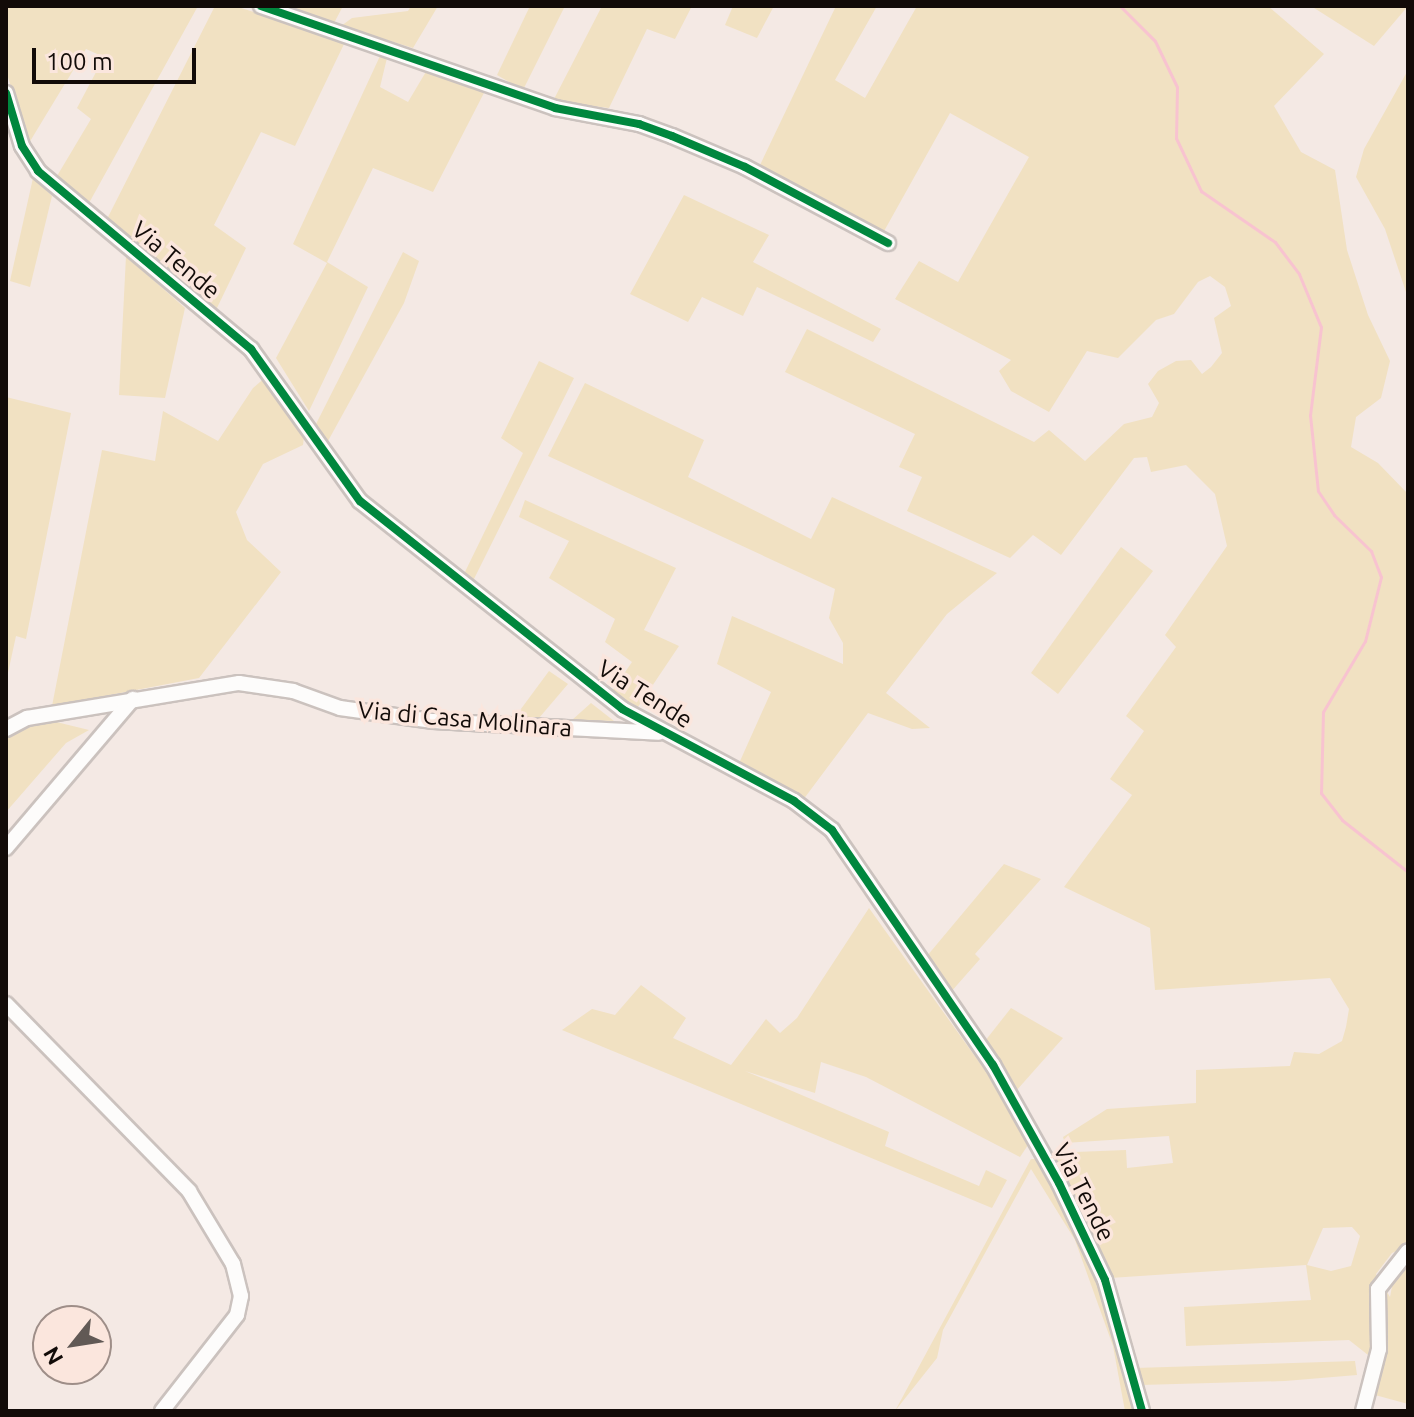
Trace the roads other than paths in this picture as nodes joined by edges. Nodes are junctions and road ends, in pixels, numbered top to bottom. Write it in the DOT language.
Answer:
graph roads {
  1 [pos="261,6"];
  2 [pos="6,93"];
  3 [pos="888,243"];
  4 [pos="133,699"];
  5 [pos="6,729"];
  6 [pos="662,733"];
  7 [pos="6,848"];
  8 [pos="6,1004"];
  9 [pos="1408,1251"];
  10 [pos="162,1411"];
  11 [pos="1142,1411"];
  12 [pos="1363,1411"];
  1 -- 3 [label="street"];
  2 -- 6 [label="street, Via Tende"];
  4 -- 5 [label="street, Via di Casa Molinara"];
  4 -- 6 [label="street, Via di Casa Molinara"];
  4 -- 7 [label="street"];
  6 -- 11 [label="street, Via Tende"];
  8 -- 10 [label="street"];
  9 -- 12 [label="street"];
}
